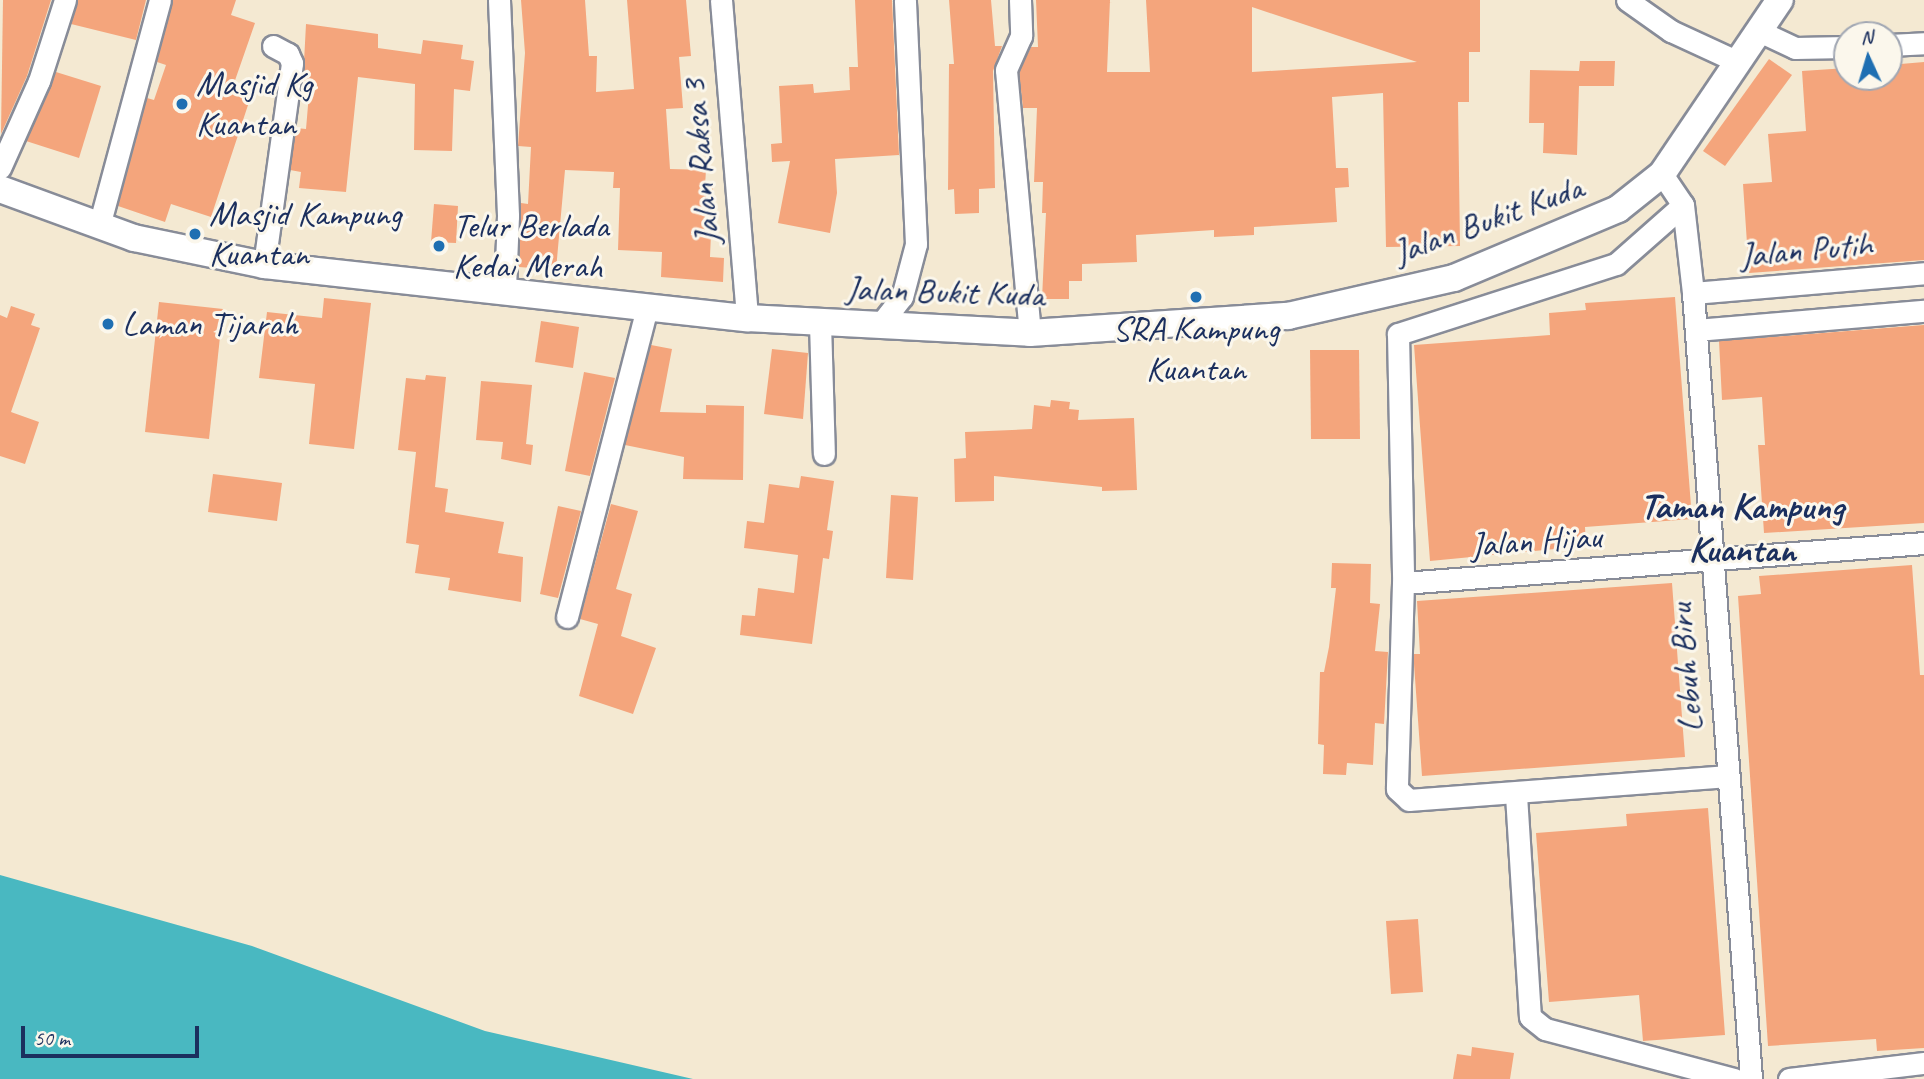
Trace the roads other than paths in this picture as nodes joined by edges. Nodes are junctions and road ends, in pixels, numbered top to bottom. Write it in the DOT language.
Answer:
graph roads {
  1 [pos="65,0"];
  2 [pos="160,0"];
  3 [pos="499,0"];
  4 [pos="721,0"];
  5 [pos="905,0"];
  6 [pos="1020,0"];
  7 [pos="1627,0"];
  8 [pos="1780,0"];
  9 [pos="1759,31"];
  10 [pos="1924,43"];
  11 [pos="1903,44"];
  12 [pos="273,46"];
  13 [pos="1833,47"];
  14 [pos="1738,62"];
  15 [pos="0,168"];
  16 [pos="1662,174"];
  17 [pos="0,189"];
  18 [pos="1683,205"];
  19 [pos="99,226"];
  20 [pos="264,265"];
  21 [pos="1924,273"];
  22 [pos="505,289"];
  23 [pos="1693,293"];
  24 [pos="647,307"];
  25 [pos="1924,312"];
  26 [pos="747,318"];
  27 [pos="820,323"];
  28 [pos="879,326"];
  29 [pos="1696,330"];
  30 [pos="1030,333"];
  31 [pos="824,454"];
  32 [pos="1924,543"];
  33 [pos="1712,563"];
  34 [pos="1403,583"];
  35 [pos="567,617"];
  36 [pos="1728,776"];
  37 [pos="1516,795"];
  38 [pos="1924,1063"];
  39 [pos="1734,1079"];
  40 [pos="1751,1079"];
  41 [pos="1789,1079"];
  1 -- 15 [label="street"];
  2 -- 19 [label="street"];
  3 -- 22 [label="street"];
  4 -- 26 [label="street, Jalan Raksa 3"];
  5 -- 28 [label="street"];
  6 -- 30 [label="street"];
  7 -- 14 [label="street"];
  8 -- 9 [label="street, Jalan Bukit Kuda"];
  9 -- 13 [label="street"];
  9 -- 14 [label="street, Jalan Bukit Kuda"];
  10 -- 11 [label="street"];
  12 -- 20 [label="street"];
  14 -- 16 [label="street, Jalan Bukit Kuda"];
  16 -- 18 [label="street, Lebuh Biru"];
  16 -- 30 [label="street, Jalan Bukit Kuda"];
  17 -- 19 [label="street, Jalan Bukit Kuda"];
  18 -- 23 [label="street, Lebuh Biru"];
  18 -- 34 [label="street"];
  19 -- 20 [label="street, Jalan Bukit Kuda"];
  20 -- 22 [label="street, Jalan Bukit Kuda"];
  21 -- 23 [label="street, Jalan Putih"];
  22 -- 24 [label="street, Jalan Bukit Kuda"];
  23 -- 29 [label="street, Lebuh Biru"];
  24 -- 26 [label="street, Jalan Bukit Kuda"];
  24 -- 35 [label="street"];
  25 -- 29 [label="street, Jalan Putih"];
  26 -- 27 [label="street, Jalan Bukit Kuda"];
  27 -- 28 [label="street, Jalan Bukit Kuda"];
  27 -- 31 [label="street"];
  28 -- 30 [label="street, Jalan Bukit Kuda"];
  29 -- 33 [label="street, Lebuh Biru"];
  32 -- 33 [label="street, Jalan Hijau"];
  33 -- 34 [label="street, Jalan Hijau"];
  33 -- 36 [label="street, Lebuh Biru"];
  34 -- 37 [label="street"];
  36 -- 37 [label="street"];
  36 -- 40 [label="street, Lebuh Biru"];
  37 -- 39 [label="street"];
  38 -- 41 [label="street"];
}
